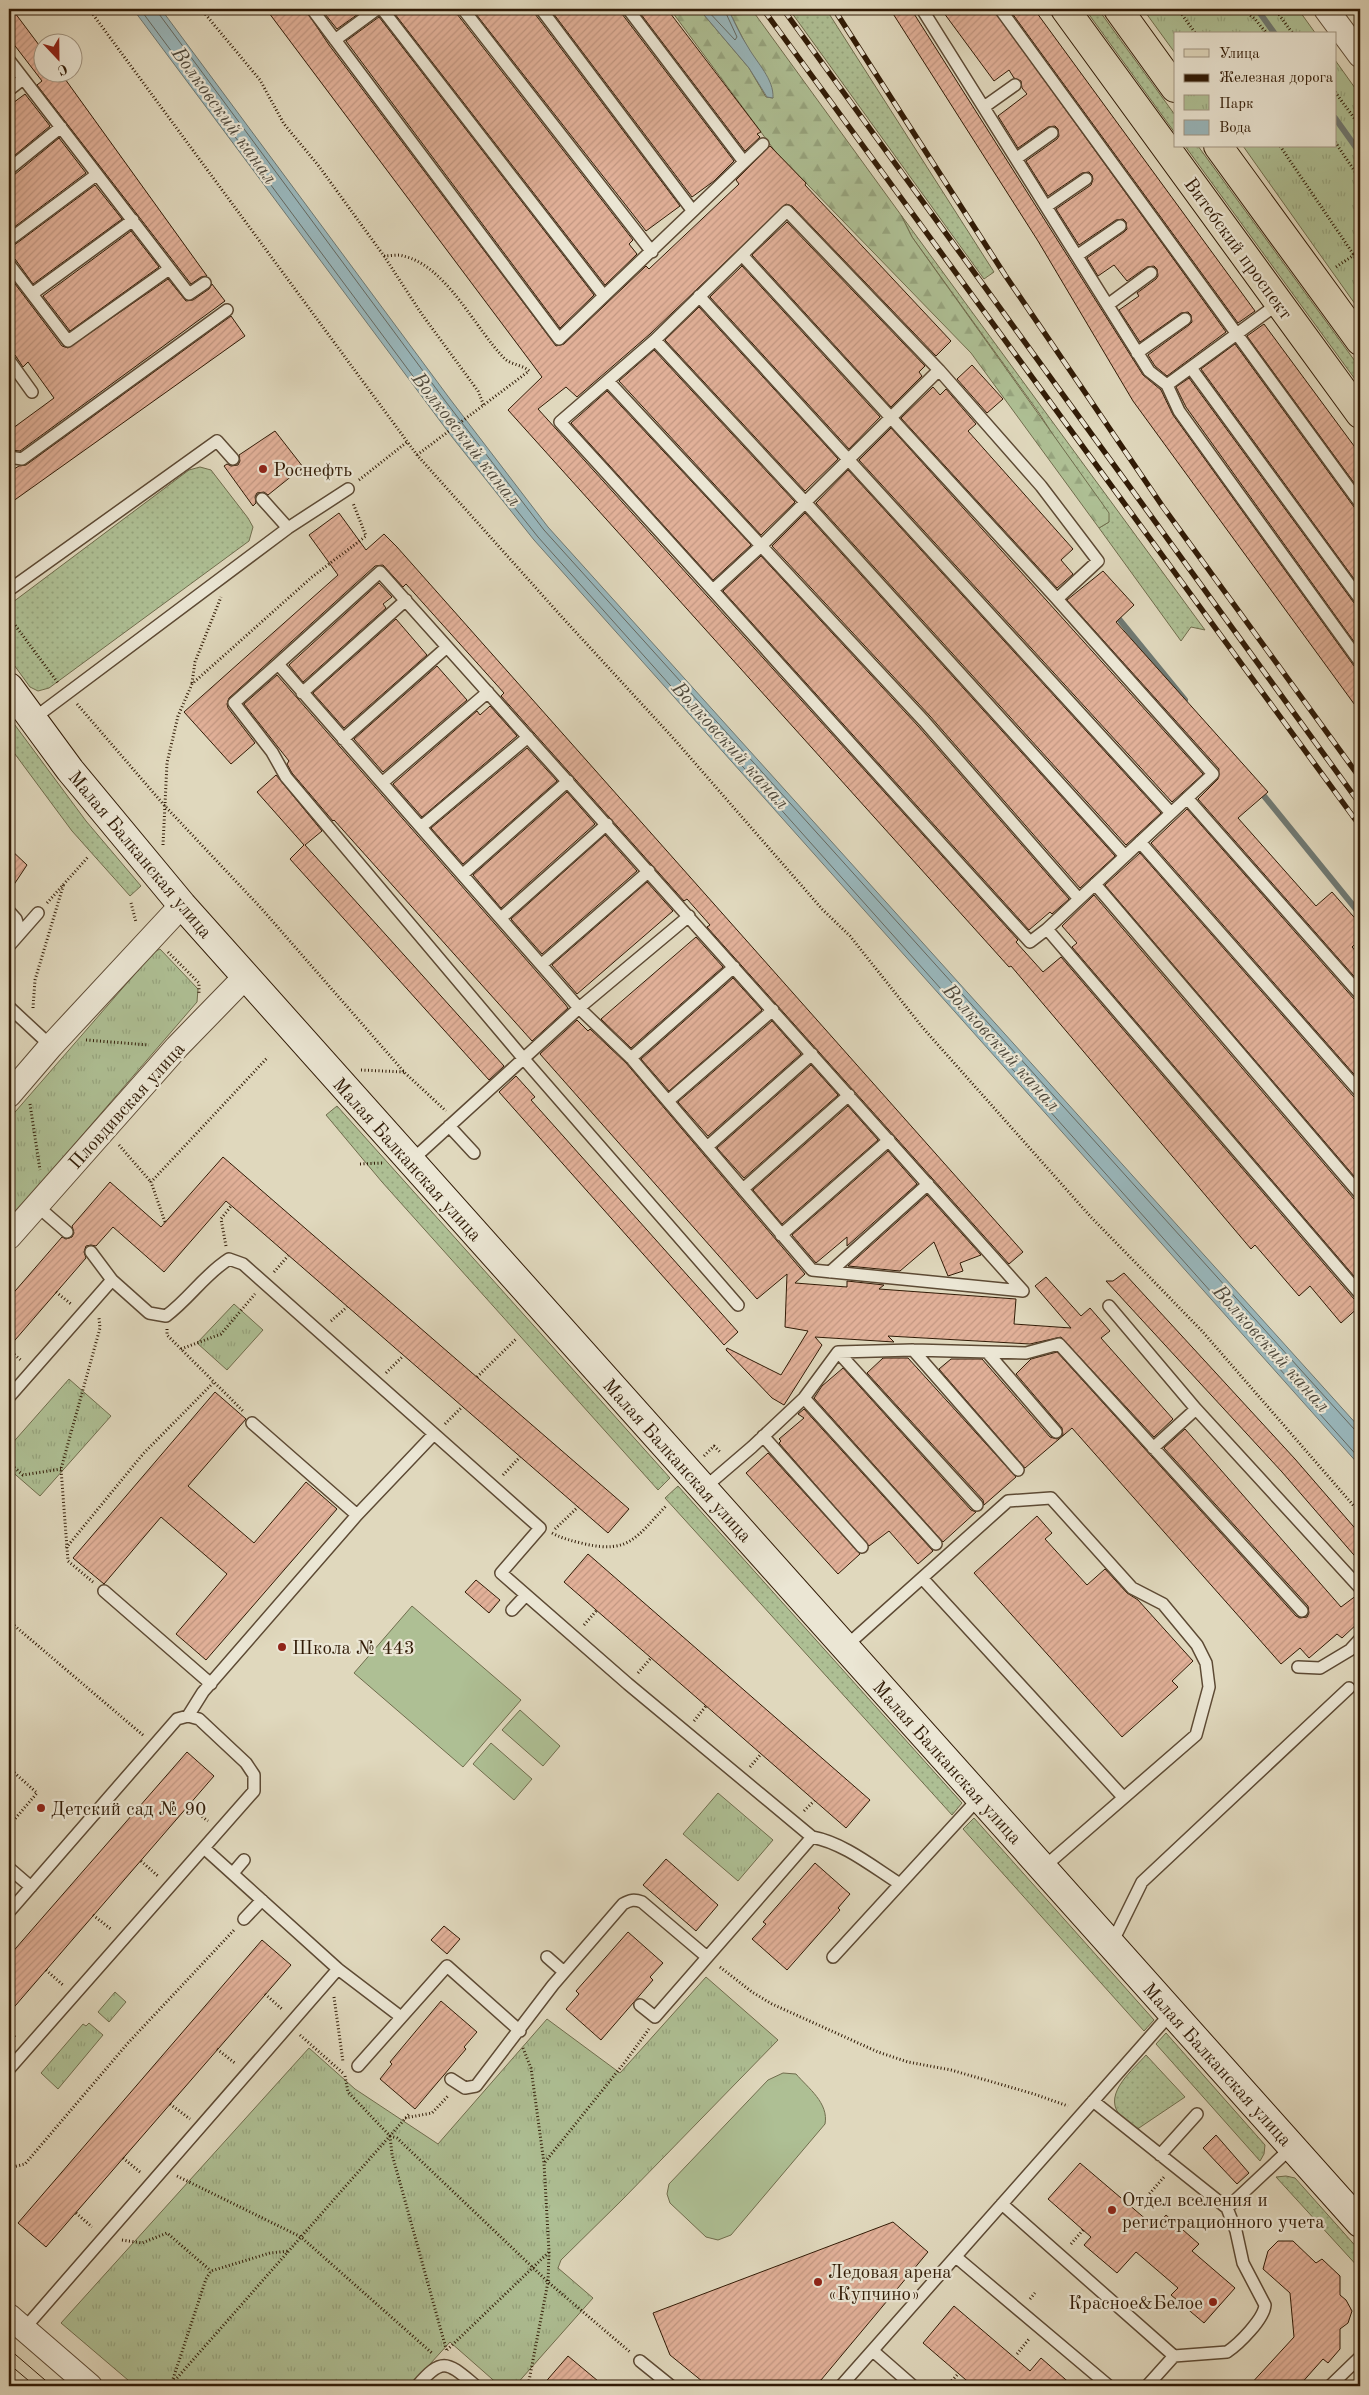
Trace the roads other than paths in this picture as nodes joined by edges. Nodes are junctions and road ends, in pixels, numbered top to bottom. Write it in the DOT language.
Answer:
graph roads {
  1 [pos="312,9"];
  2 [pos="377,9"];
  3 [pos="382,9"];
  4 [pos="463,9"];
  5 [pos="541,9"];
  6 [pos="628,9"];
  7 [pos="922,9"];
  8 [pos="1000,9"];
  9 [pos="1065,9"];
  10 [pos="1118,9"];
  11 [pos="1326,9"];
  12 [pos="335,40"];
  13 [pos="1360,55"];
  14 [pos="9,60"];
  15 [pos="23,79"];
  16 [pos="1015,85"];
  17 [pos="1174,87"];
  18 [pos="9,90"];
  19 [pos="984,107"];
  20 [pos="61,127"];
  21 [pos="1052,133"];
  22 [pos="763,144"];
  23 [pos="1219,148"];
  24 [pos="1017,158"];
  25 [pos="744,162"];
  26 [pos="9,168"];
  27 [pos="96,175"];
  28 [pos="1086,179"];
  29 [pos="1047,206"];
  30 [pos="692,210"];
  31 [pos="133,220"];
  32 [pos="1120,226"];
  33 [pos="9,240"];
  34 [pos="652,252"];
  35 [pos="742,255"];
  36 [pos="1078,255"];
  37 [pos="9,264"];
  38 [pos="169,269"];
  39 [pos="1152,273"];
  40 [pos="205,283"];
  41 [pos="32,294"];
  42 [pos="604,296"];
  43 [pos="699,296"];
  44 [pos="1279,303"];
  45 [pos="1108,304"];
  46 [pos="228,310"];
  47 [pos="1185,319"];
  48 [pos="1237,334"];
  49 [pos="655,340"];
  50 [pos="1360,341"];
  51 [pos="1138,353"];
  52 [pos="9,360"];
  53 [pos="1191,368"];
  54 [pos="939,370"];
  55 [pos="608,381"];
  56 [pos="1167,385"];
  57 [pos="32,392"];
  58 [pos="1360,414"];
  59 [pos="892,417"];
  60 [pos="9,457"];
  61 [pos="233,459"];
  62 [pos="849,459"];
  63 [pos="348,489"];
  64 [pos="262,498"];
  65 [pos="805,502"];
  66 [pos="1360,502"];
  67 [pos="288,528"];
  68 [pos="762,545"];
  69 [pos="714,589"];
  70 [pos="9,590"];
  71 [pos="1057,599"];
  72 [pos="1360,599"];
  73 [pos="406,600"];
  74 [pos="447,646"];
  75 [pos="1360,662"];
  76 [pos="278,664"];
  77 [pos="9,686"];
  78 [pos="488,692"];
  79 [pos="302,693"];
  80 [pos="32,719"];
  81 [pos="528,737"];
  82 [pos="343,739"];
  83 [pos="568,782"];
  84 [pos="382,783"];
  85 [pos="1187,798"];
  86 [pos="1171,812"];
  87 [pos="607,824"];
  88 [pos="422,827"];
  89 [pos="1140,842"];
  90 [pos="1125,856"];
  91 [pos="649,871"];
  92 [pos="463,874"];
  93 [pos="1095,884"];
  94 [pos="1079,899"];
  95 [pos="182,905"];
  96 [pos="9,911"];
  97 [pos="38,913"];
  98 [pos="689,916"];
  99 [pos="501,918"];
  100 [pos="1047,928"];
  101 [pos="20,932"];
  102 [pos="9,946"];
  103 [pos="542,964"];
  104 [pos="734,967"];
  105 [pos="246,976"];
  106 [pos="1360,994"];
  107 [pos="9,1007"];
  108 [pos="579,1008"];
  109 [pos="773,1010"];
  110 [pos="51,1046"];
  111 [pos="812,1054"];
  112 [pos="523,1058"];
  113 [pos="631,1058"];
  114 [pos="1360,1092"];
  115 [pos="9,1095"];
  116 [pos="848,1095"];
  117 [pos="668,1101"];
  118 [pos="452,1123"];
  119 [pos="889,1140"];
  120 [pos="707,1147"];
  121 [pos="474,1153"];
  122 [pos="410,1162"];
  123 [pos="928,1184"];
  124 [pos="743,1189"];
  125 [pos="1360,1194"];
  126 [pos="41,1200"];
  127 [pos="67,1232"];
  128 [pos="781,1234"];
  129 [pos="9,1237"];
  130 [pos="90,1252"];
  131 [pos="830,1272"];
  132 [pos="112,1280"];
  133 [pos="1360,1294"];
  134 [pos="738,1304"];
  135 [pos="1109,1306"];
  136 [pos="912,1350"];
  137 [pos="838,1352"];
  138 [pos="986,1352"];
  139 [pos="9,1397"];
  140 [pos="804,1398"];
  141 [pos="1196,1409"];
  142 [pos="252,1423"];
  143 [pos="1056,1432"];
  144 [pos="434,1434"];
  145 [pos="763,1436"];
  146 [pos="1153,1448"];
  147 [pos="1018,1470"];
  148 [pos="703,1489"];
  149 [pos="976,1505"];
  150 [pos="357,1515"];
  151 [pos="936,1544"];
  152 [pos="862,1547"];
  153 [pos="922,1578"];
  154 [pos="1360,1588"];
  155 [pos="104,1591"];
  156 [pos="526,1595"];
  157 [pos="512,1610"];
  158 [pos="1302,1611"];
  159 [pos="1360,1639"];
  160 [pos="845,1647"];
  161 [pos="1298,1667"];
  162 [pos="211,1684"];
  163 [pos="1349,1688"];
  164 [pos="188,1716"];
  165 [pos="1123,1797"];
  166 [pos="980,1798"];
  167 [pos="812,1837"];
  168 [pos="204,1848"];
  169 [pos="244,1860"];
  170 [pos="1044,1867"];
  171 [pos="9,1868"];
  172 [pos="233,1873"];
  173 [pos="900,1884"];
  174 [pos="31,1887"];
  175 [pos="262,1900"];
  176 [pos="9,1912"];
  177 [pos="244,1919"];
  178 [pos="1111,1945"];
  179 [pos="546,1957"];
  180 [pos="708,1957"];
  181 [pos="833,1957"];
  182 [pos="338,1969"];
  183 [pos="564,1972"];
  184 [pos="640,2005"];
  185 [pos="1172,2012"];
  186 [pos="401,2017"];
  187 [pos="520,2030"];
  188 [pos="358,2066"];
  189 [pos="9,2069"];
  190 [pos="455,2082"];
  191 [pos="1093,2101"];
  192 [pos="1197,2114"];
  193 [pos="1292,2147"];
  194 [pos="1160,2155"];
  195 [pos="1002,2204"];
  196 [pos="1226,2208"];
  197 [pos="1360,2223"];
  198 [pos="956,2257"];
  199 [pos="16,2322"];
  200 [pos="873,2351"];
  201 [pos="1174,2356"];
  202 [pos="1360,2357"];
  203 [pos="640,2361"];
  204 [pos="90,2386"];
  205 [pos="417,2386"];
  206 [pos="476,2386"];
  207 [pos="671,2386"];
  208 [pos="841,2386"];
  209 [pos="913,2386"];
  210 [pos="1109,2386"];
  211 [pos="1147,2386"];
  212 [pos="1330,2386"];
  1 -- 12 [label="lane"];
  2 -- 12 [label="lane"];
  3 -- 42 [label="lane"];
  4 -- 34 [label="lane"];
  5 -- 30 [label="lane"];
  6 -- 25 [label="lane"];
  7 -- 19 [label="lane"];
  8 -- 48 [label="lane"];
  9 -- 44 [label="main road, Витебский проспект"];
  10 -- 17 [label="main road"];
  11 -- 13 [label="street"];
  12 -- 42 [label="lane"];
  14 -- 15 [label="lane"];
  15 -- 18 [label="lane"];
  15 -- 20 [label="lane"];
  16 -- 19 [label="lane"];
  19 -- 24 [label="lane"];
  20 -- 26 [label="lane"];
  20 -- 27 [label="lane"];
  21 -- 24 [label="lane"];
  22 -- 25 [label="lane"];
  23 -- 50 [label="main road"];
  24 -- 29 [label="lane"];
  25 -- 30 [label="lane"];
  27 -- 31 [label="lane"];
  27 -- 33 [label="lane"];
  28 -- 29 [label="lane"];
  29 -- 36 [label="lane"];
  30 -- 34 [label="lane"];
  31 -- 38 [label="lane"];
  31 -- 41 [label="lane"];
  32 -- 36 [label="lane"];
  34 -- 42 [label="lane"];
  35 -- 43 [label="lane"];
  35 -- 54 [label="lane"];
  35 -- 59 [label="lane"];
  36 -- 45 [label="lane"];
  37 -- 41 [label="lane"];
  38 -- 40 [label="lane"];
  38 -- 41 [label="lane"];
  39 -- 45 [label="lane"];
  43 -- 49 [label="lane"];
  43 -- 62 [label="lane"];
  44 -- 48 [label="lane"];
  44 -- 58 [label="main road, Витебский проспект"];
  45 -- 51 [label="lane"];
  46 -- 60 [label="lane"];
  47 -- 51 [label="lane"];
  48 -- 53 [label="lane"];
  48 -- 66 [label="lane"];
  49 -- 55 [label="lane"];
  49 -- 65 [label="lane"];
  51 -- 56 [label="lane"];
  52 -- 57 [label="lane"];
  53 -- 56 [label="lane"];
  53 -- 72 [label="lane"];
  54 -- 59 [label="lane"];
  54 -- 71 [label="lane"];
  55 -- 68 [label="lane"];
  55 -- 69 [label="lane"];
  56 -- 75 [label="lane"];
  59 -- 62 [label="lane"];
  59 -- 71 [label="lane"];
  61 -- 70 [label="lane"];
  62 -- 65 [label="lane"];
  62 -- 86 [label="lane"];
  63 -- 67 [label="lane"];
  64 -- 67 [label="lane"];
  65 -- 68 [label="lane"];
  65 -- 90 [label="lane"];
  67 -- 80 [label="lane"];
  68 -- 69 [label="lane"];
  68 -- 94 [label="lane"];
  69 -- 100 [label="lane"];
  71 -- 85 [label="lane"];
  73 -- 74 [label="lane"];
  73 -- 76 [label="lane"];
  73 -- 79 [label="lane"];
  74 -- 78 [label="lane"];
  74 -- 82 [label="lane"];
  76 -- 79 [label="lane"];
  76 -- 112 [label="lane"];
  77 -- 80 [label="street, Малая Балканская улица"];
  78 -- 81 [label="lane"];
  78 -- 84 [label="lane"];
  79 -- 82 [label="lane"];
  80 -- 95 [label="street, Малая Балканская улица"];
  81 -- 83 [label="lane"];
  81 -- 88 [label="lane"];
  82 -- 84 [label="lane"];
  83 -- 87 [label="lane"];
  83 -- 92 [label="lane"];
  84 -- 88 [label="lane"];
  85 -- 86 [label="lane"];
  85 -- 106 [label="lane"];
  86 -- 89 [label="lane"];
  87 -- 91 [label="lane"];
  87 -- 99 [label="lane"];
  88 -- 92 [label="lane"];
  89 -- 90 [label="lane"];
  89 -- 114 [label="lane"];
  90 -- 93 [label="lane"];
  91 -- 98 [label="lane"];
  91 -- 103 [label="lane"];
  92 -- 99 [label="lane"];
  93 -- 94 [label="lane"];
  93 -- 125 [label="lane"];
  94 -- 100 [label="lane"];
  95 -- 105 [label="street, Малая Балканская улица"];
  95 -- 110 [label="street"];
  96 -- 101 [label="lane"];
  97 -- 101 [label="lane"];
  98 -- 104 [label="lane"];
  98 -- 108 [label="lane"];
  99 -- 103 [label="lane"];
  100 -- 133 [label="lane"];
  101 -- 102 [label="lane"];
  103 -- 108 [label="lane"];
  104 -- 109 [label="lane"];
  104 -- 113 [label="lane"];
  105 -- 122 [label="street, Малая Балканская улица"];
  105 -- 126 [label="street, Пловдивская улица"];
  107 -- 110 [label="lane"];
  108 -- 112 [label="lane"];
  108 -- 113 [label="lane"];
  109 -- 111 [label="lane"];
  109 -- 117 [label="lane"];
  110 -- 115 [label="street"];
  111 -- 116 [label="lane"];
  111 -- 120 [label="lane"];
  112 -- 118 [label="lane"];
  112 -- 134 [label="lane"];
  113 -- 117 [label="lane"];
  116 -- 119 [label="lane"];
  116 -- 124 [label="lane"];
  117 -- 120 [label="lane"];
  118 -- 121 [label="lane"];
  118 -- 122 [label="lane"];
  119 -- 123 [label="lane"];
  119 -- 128 [label="lane"];
  120 -- 124 [label="lane"];
  122 -- 148 [label="street, Малая Балканская улица"];
  123 -- 131 [label="lane"];
  123 -- 131 [label="lane"];
  124 -- 128 [label="lane"];
  126 -- 127 [label="lane"];
  126 -- 129 [label="street, Пловдивская улица"];
  128 -- 131 [label="lane"];
  130 -- 132 [label="lane"];
  132 -- 139 [label="lane"];
  132 -- 144 [label="lane"];
  135 -- 141 [label="lane"];
  136 -- 137 [label="lane"];
  136 -- 138 [label="lane"];
  136 -- 147 [label="lane"];
  137 -- 140 [label="lane"];
  137 -- 149 [label="lane"];
  138 -- 143 [label="lane"];
  138 -- 146 [label="lane"];
  140 -- 145 [label="lane"];
  140 -- 151 [label="lane"];
  141 -- 146 [label="lane"];
  141 -- 154 [label="lane"];
  142 -- 150 [label="lane"];
  144 -- 150 [label="lane"];
  144 -- 156 [label="lane"];
  145 -- 148 [label="lane"];
  145 -- 152 [label="lane"];
  146 -- 158 [label="lane"];
  148 -- 160 [label="street, Малая Балканская улица"];
  150 -- 162 [label="lane"];
  153 -- 160 [label="lane"];
  153 -- 165 [label="lane"];
  153 -- 165 [label="lane"];
  155 -- 162 [label="lane"];
  156 -- 157 [label="lane"];
  156 -- 167 [label="lane"];
  159 -- 161 [label="lane"];
  160 -- 166 [label="street, Малая Балканская улица"];
  162 -- 164 [label="lane"];
  163 -- 178 [label="lane"];
  164 -- 168 [label="lane"];
  164 -- 174 [label="lane"];
  165 -- 170 [label="lane"];
  166 -- 170 [label="street, Малая Балканская улица"];
  166 -- 173 [label="lane"];
  167 -- 173 [label="lane"];
  167 -- 180 [label="lane"];
  168 -- 172 [label="lane"];
  168 -- 189 [label="lane"];
  169 -- 172 [label="lane"];
  170 -- 178 [label="street, Малая Балканская улица"];
  171 -- 174 [label="lane"];
  172 -- 175 [label="lane"];
  173 -- 181 [label="lane"];
  174 -- 176 [label="lane"];
  175 -- 177 [label="lane"];
  175 -- 182 [label="lane"];
  178 -- 185 [label="street, Малая Балканская улица"];
  179 -- 183 [label="lane"];
  180 -- 183 [label="lane"];
  180 -- 184 [label="lane"];
  182 -- 186 [label="lane"];
  182 -- 199 [label="lane"];
  183 -- 187 [label="lane"];
  185 -- 191 [label="lane"];
  185 -- 193 [label="street, Малая Балканская улица"];
  186 -- 187 [label="lane"];
  186 -- 188 [label="lane"];
  187 -- 190 [label="lane"];
  191 -- 194 [label="lane"];
  191 -- 195 [label="lane"];
  192 -- 194 [label="lane"];
  193 -- 196 [label="lane"];
  193 -- 197 [label="street, Малая Балканская улица"];
  194 -- 196 [label="lane"];
  195 -- 198 [label="lane"];
  195 -- 201 [label="lane"];
  196 -- 201 [label="lane"];
  198 -- 200 [label="lane"];
  198 -- 210 [label="lane"];
  199 -- 204 [label="street"];
  200 -- 208 [label="lane"];
  200 -- 209 [label="lane"];
  201 -- 211 [label="lane"];
  202 -- 212 [label="lane"];
  203 -- 207 [label="lane"];
  205 -- 206 [label="lane"];
}
